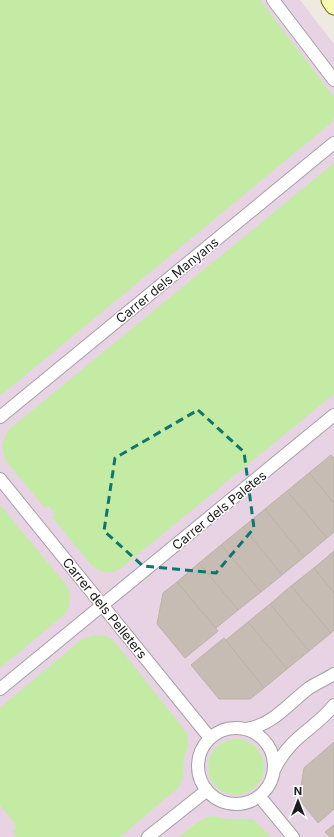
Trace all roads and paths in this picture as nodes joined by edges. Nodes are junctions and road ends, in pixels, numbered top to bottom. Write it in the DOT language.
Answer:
graph roads {
  1 [pos="273,0"];
  2 [pos="330,0"];
  3 [pos="334,6"];
  4 [pos="334,80"];
  5 [pos="334,142"];
  6 [pos="334,414"];
  7 [pos="0,417"];
  8 [pos="0,479"];
  9 [pos="103,605"];
  10 [pos="334,665"];
  11 [pos="334,674"];
  12 [pos="310,688"];
  13 [pos="0,689"];
  14 [pos="333,707"];
  15 [pos="246,729"];
  16 [pos="210,738"];
  17 [pos="275,769"];
  18 [pos="206,791"];
  19 [pos="260,797"];
  20 [pos="148,837"];
  21 [pos="293,837"];
  1 -- 4 [label="street"];
  2 -- 3 [label="main road"];
  5 -- 7 [label="street, Carrer dels Manyans"];
  6 -- 9 [label="street, Carrer dels Paletes"];
  8 -- 9 [label="street, Carrer dels Pelleters"];
  9 -- 13 [label="street, Carrer dels Paletes"];
  9 -- 16 [label="street, Carrer dels Pelleters"];
  10 -- 12 [label="street"];
  11 -- 12 [label="street"];
  12 -- 15 [label="street"];
  14 -- 17 [label="street"];
  15 -- 16 [label="street"];
  15 -- 17 [label="street"];
  16 -- 18 [label="street"];
  17 -- 19 [label="street"];
  18 -- 19 [label="street"];
  18 -- 20 [label="street"];
  19 -- 21 [label="street"];
}
